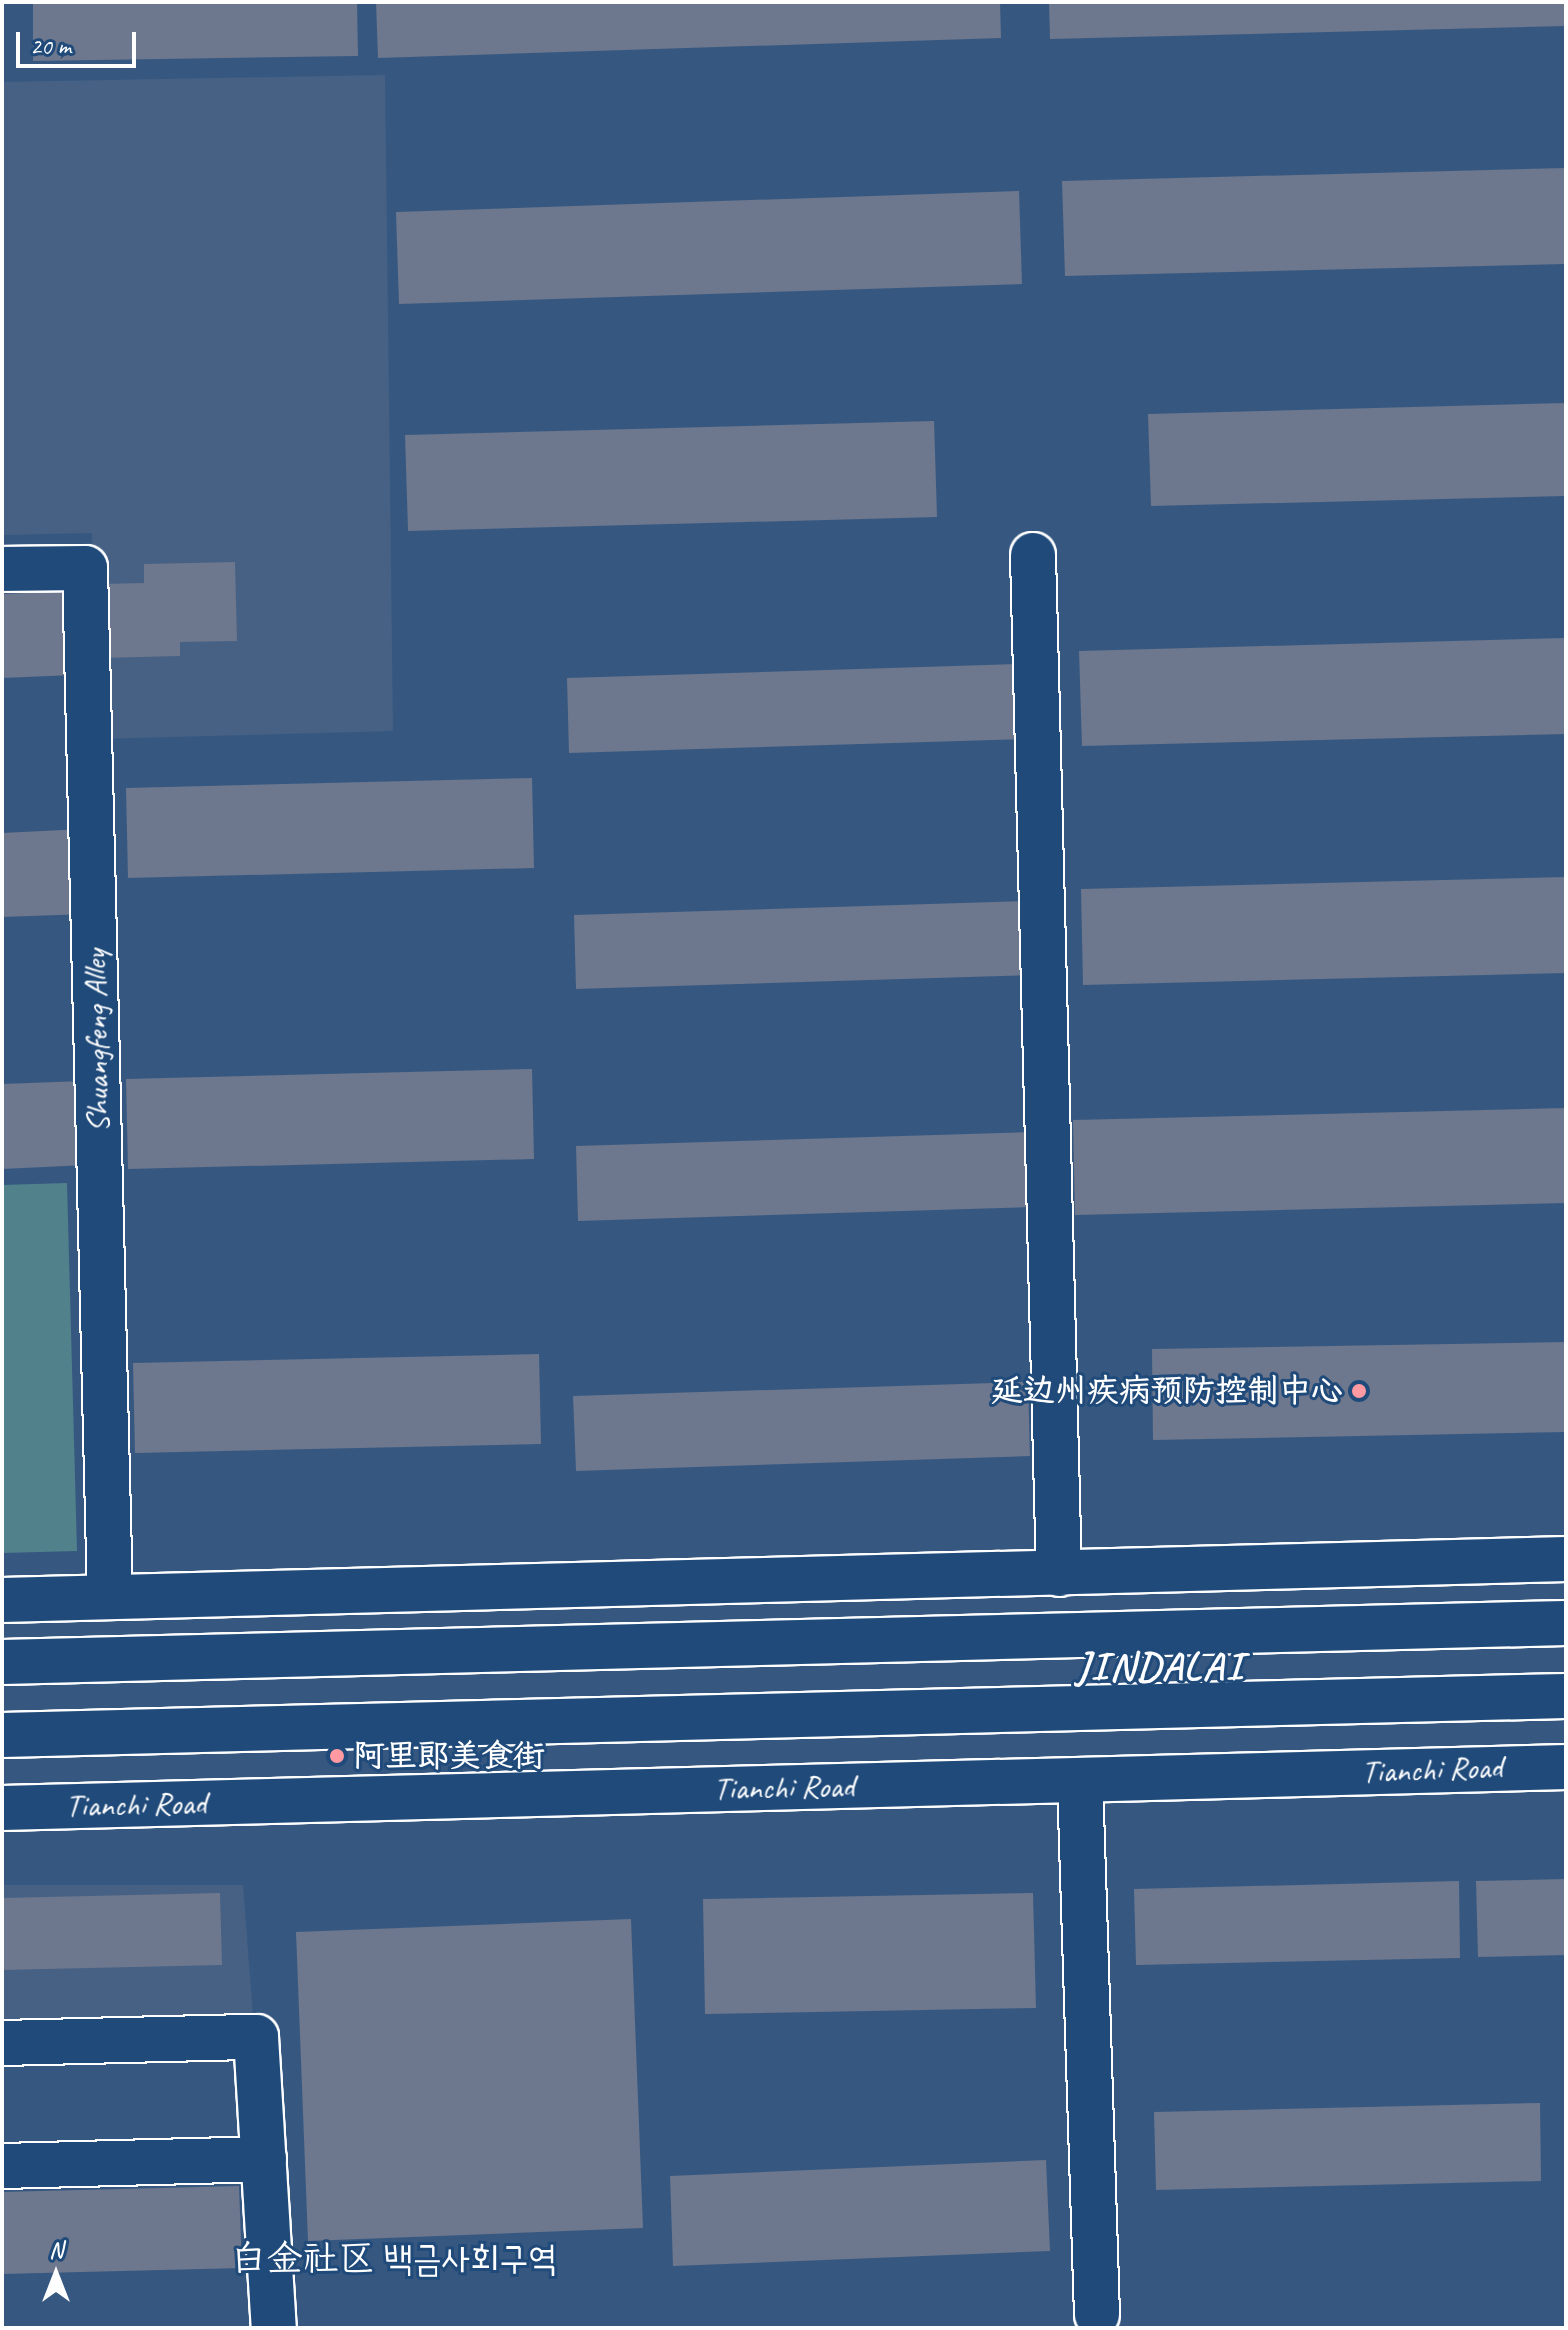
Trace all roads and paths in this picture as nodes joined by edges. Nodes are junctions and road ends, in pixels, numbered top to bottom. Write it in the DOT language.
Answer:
graph roads {
  1 [pos="1033,555"];
  2 [pos="2,569"];
  3 [pos="1566,1559"];
  4 [pos="1059,1574"];
  5 [pos="110,1597"];
  6 [pos="2,1600"];
  7 [pos="1566,1623"];
  8 [pos="2,1662"];
  9 [pos="1566,1696"];
  10 [pos="2,1735"];
  11 [pos="1566,1767"];
  12 [pos="1080,1780"];
  13 [pos="2,1808"];
  14 [pos="2,2043"];
  15 [pos="264,2159"];
  16 [pos="2,2166"];
  17 [pos="1097,2315"];
  18 [pos="274,2328"];
  1 -- 4 [label="street"];
  2 -- 5 [label="street, Shuangfeng Alley"];
  3 -- 4 [label="street"];
  4 -- 5 [label="street"];
  5 -- 6 [label="street"];
  7 -- 8 [label="street"];
  9 -- 10 [label="street"];
  11 -- 12 [label="street, Tianchi Road"];
  12 -- 13 [label="street, Tianchi Road"];
  12 -- 17 [label="street"];
  14 -- 15 [label="street"];
  15 -- 16 [label="street"];
  15 -- 18 [label="street"];
}
